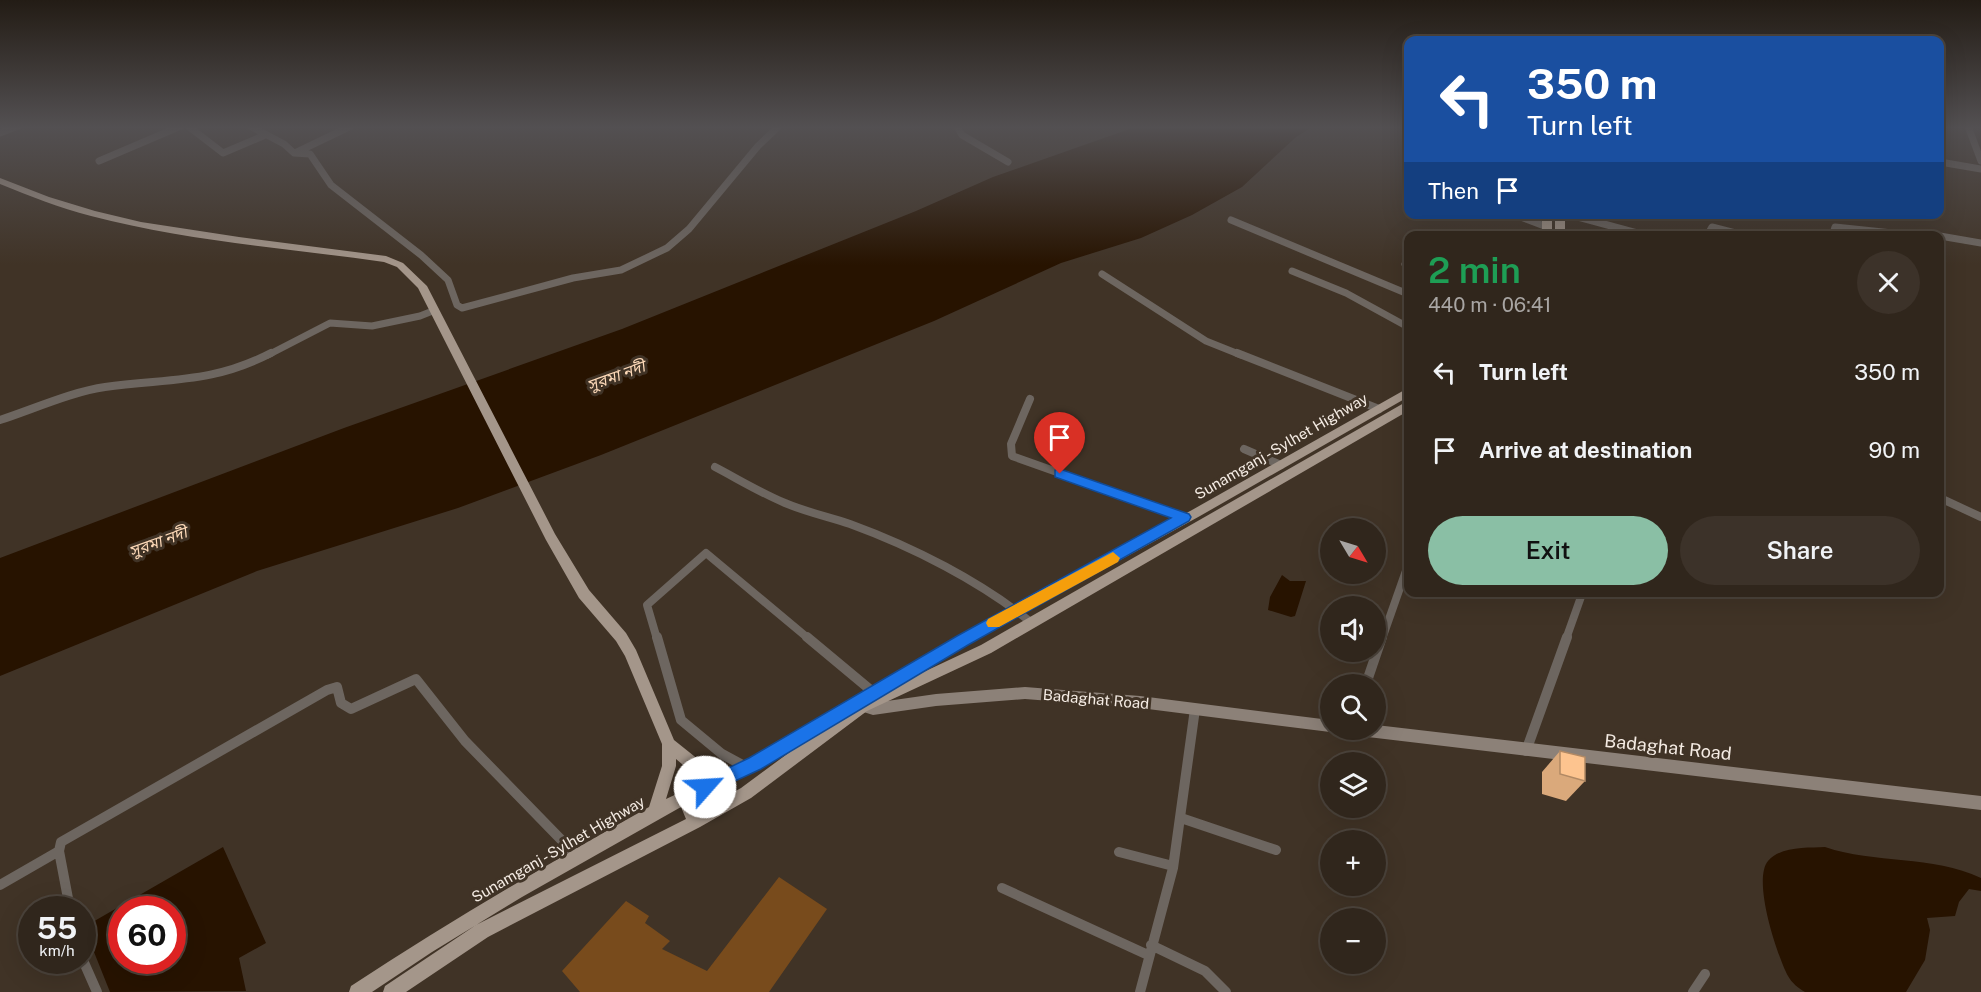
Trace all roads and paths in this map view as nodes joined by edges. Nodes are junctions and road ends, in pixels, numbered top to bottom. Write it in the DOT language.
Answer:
graph roads {
  1 [pos="320,172"];
  2 [pos="736,172"];
  3 [pos="0,181"];
  4 [pos="1524,219"];
  5 [pos="1585,219"];
  6 [pos="1231,220"];
  7 [pos="1547,231"];
  8 [pos="1630,231"];
  9 [pos="1710,231"];
  10 [pos="1728,231"];
  11 [pos="1834,231"];
  12 [pos="1873,231"];
  13 [pos="1944,237"];
  14 [pos="1981,243"];
  15 [pos="1293,271"];
  16 [pos="1102,274"];
  17 [pos="1404,292"];
  18 [pos="435,310"];
  19 [pos="1404,325"];
  20 [pos="1404,394"];
  21 [pos="1030,399"];
  22 [pos="1404,407"];
  23 [pos="1379,409"];
  24 [pos="0,420"];
  25 [pos="1244,449"];
  26 [pos="1281,465"];
  27 [pos="715,467"];
  28 [pos="1944,500"];
  29 [pos="1184,517"];
  30 [pos="1981,517"];
  31 [pos="1121,554"];
  32 [pos="1133,566"];
  33 [pos="1404,576"];
  34 [pos="1581,597"];
  35 [pos="1016,610"];
  36 [pos="1032,623"];
  37 [pos="974,634"];
  38 [pos="986,649"];
  39 [pos="1370,674"];
  40 [pos="873,692"];
  41 [pos="858,706"];
  42 [pos="1194,709"];
  43 [pos="1320,725"];
  44 [pos="1386,733"];
  45 [pos="669,744"];
  46 [pos="1526,751"];
  47 [pos="746,767"];
  48 [pos="726,777"];
  49 [pos="684,798"];
  50 [pos="1981,803"];
  51 [pos="655,812"];
  52 [pos="1181,818"];
  53 [pos="695,822"];
  54 [pos="59,850"];
  55 [pos="1276,850"];
  56 [pos="1119,852"];
  57 [pos="577,856"];
  58 [pos="1173,866"];
  59 [pos="0,885"];
  60 [pos="1002,888"];
  61 [pos="68,896"];
  62 [pos="1149,950"];
  63 [pos="89,974"];
  64 [pos="1705,974"];
  65 [pos="97,992"];
  66 [pos="357,992"];
  67 [pos="391,992"];
  68 [pos="1140,992"];
  69 [pos="1226,992"];
  70 [pos="1693,992"];
  1 -- 2 [label="street"];
  3 -- 18 [label="main road"];
  4 -- 7 [label="street"];
  5 -- 8 [label="street"];
  6 -- 17 [label="street"];
  9 -- 10 [label="street"];
  11 -- 12 [label="street"];
  13 -- 14 [label="street"];
  15 -- 19 [label="street"];
  16 -- 23 [label="street"];
  18 -- 24 [label="street"];
  18 -- 45 [label="main road"];
  20 -- 23 [label="main road, Sunamganj - Sylhet Highway"];
  21 -- 29 [label="street"];
  22 -- 32 [label="main road, Sunamganj - Sylhet Highway"];
  23 -- 26 [label="main road, Sunamganj - Sylhet Highway"];
  25 -- 26 [label="street"];
  26 -- 29 [label="main road, Sunamganj - Sylhet Highway"];
  27 -- 35 [label="street"];
  28 -- 30 [label="street"];
  29 -- 31 [label="main road, Sunamganj - Sylhet Highway"];
  31 -- 32 [label="main road"];
  31 -- 35 [label="main road, Sunamganj - Sylhet Highway"];
  32 -- 36 [label="main road, Sunamganj - Sylhet Highway"];
  33 -- 39 [label="street"];
  34 -- 46 [label="street"];
  35 -- 36 [label="street"];
  35 -- 37 [label="main road, Sunamganj - Sylhet Highway"];
  36 -- 38 [label="main road, Sunamganj - Sylhet Highway"];
  37 -- 38 [label="main road"];
  37 -- 40 [label="main road, Sunamganj - Sylhet Highway"];
  38 -- 41 [label="main road, Sunamganj - Sylhet Highway"];
  40 -- 41 [label="main road, Sunamganj - Sylhet Highway"];
  40 -- 47 [label="street"];
  41 -- 42 [label="main road, Badaghat Road"];
  41 -- 47 [label="main road, Sunamganj - Sylhet Highway"];
  41 -- 53 [label="main road, Sunamganj - Sylhet Highway"];
  42 -- 43 [label="main road, Badaghat Road"];
  42 -- 52 [label="street"];
  44 -- 46 [label="main road, Badaghat Road"];
  45 -- 48 [label="main road"];
  45 -- 51 [label="main road"];
  46 -- 50 [label="main road, Badaghat Road"];
  47 -- 48 [label="main road, Sunamganj - Sylhet Highway"];
  48 -- 49 [label="main road, Sunamganj - Sylhet Highway"];
  49 -- 51 [label="main road, Sunamganj - Sylhet Highway"];
  49 -- 53 [label="main road"];
  51 -- 57 [label="main road, Sunamganj - Sylhet Highway"];
  52 -- 55 [label="street"];
  52 -- 58 [label="street"];
  53 -- 67 [label="main road, Sunamganj - Sylhet Highway"];
  54 -- 57 [label="street"];
  54 -- 59 [label="street"];
  54 -- 61 [label="street"];
  56 -- 58 [label="street"];
  57 -- 66 [label="main road, Sunamganj - Sylhet Highway"];
  58 -- 62 [label="street"];
  60 -- 62 [label="street"];
  62 -- 68 [label="street"];
  62 -- 69 [label="street"];
  63 -- 65 [label="street"];
  64 -- 70 [label="street"];
}
